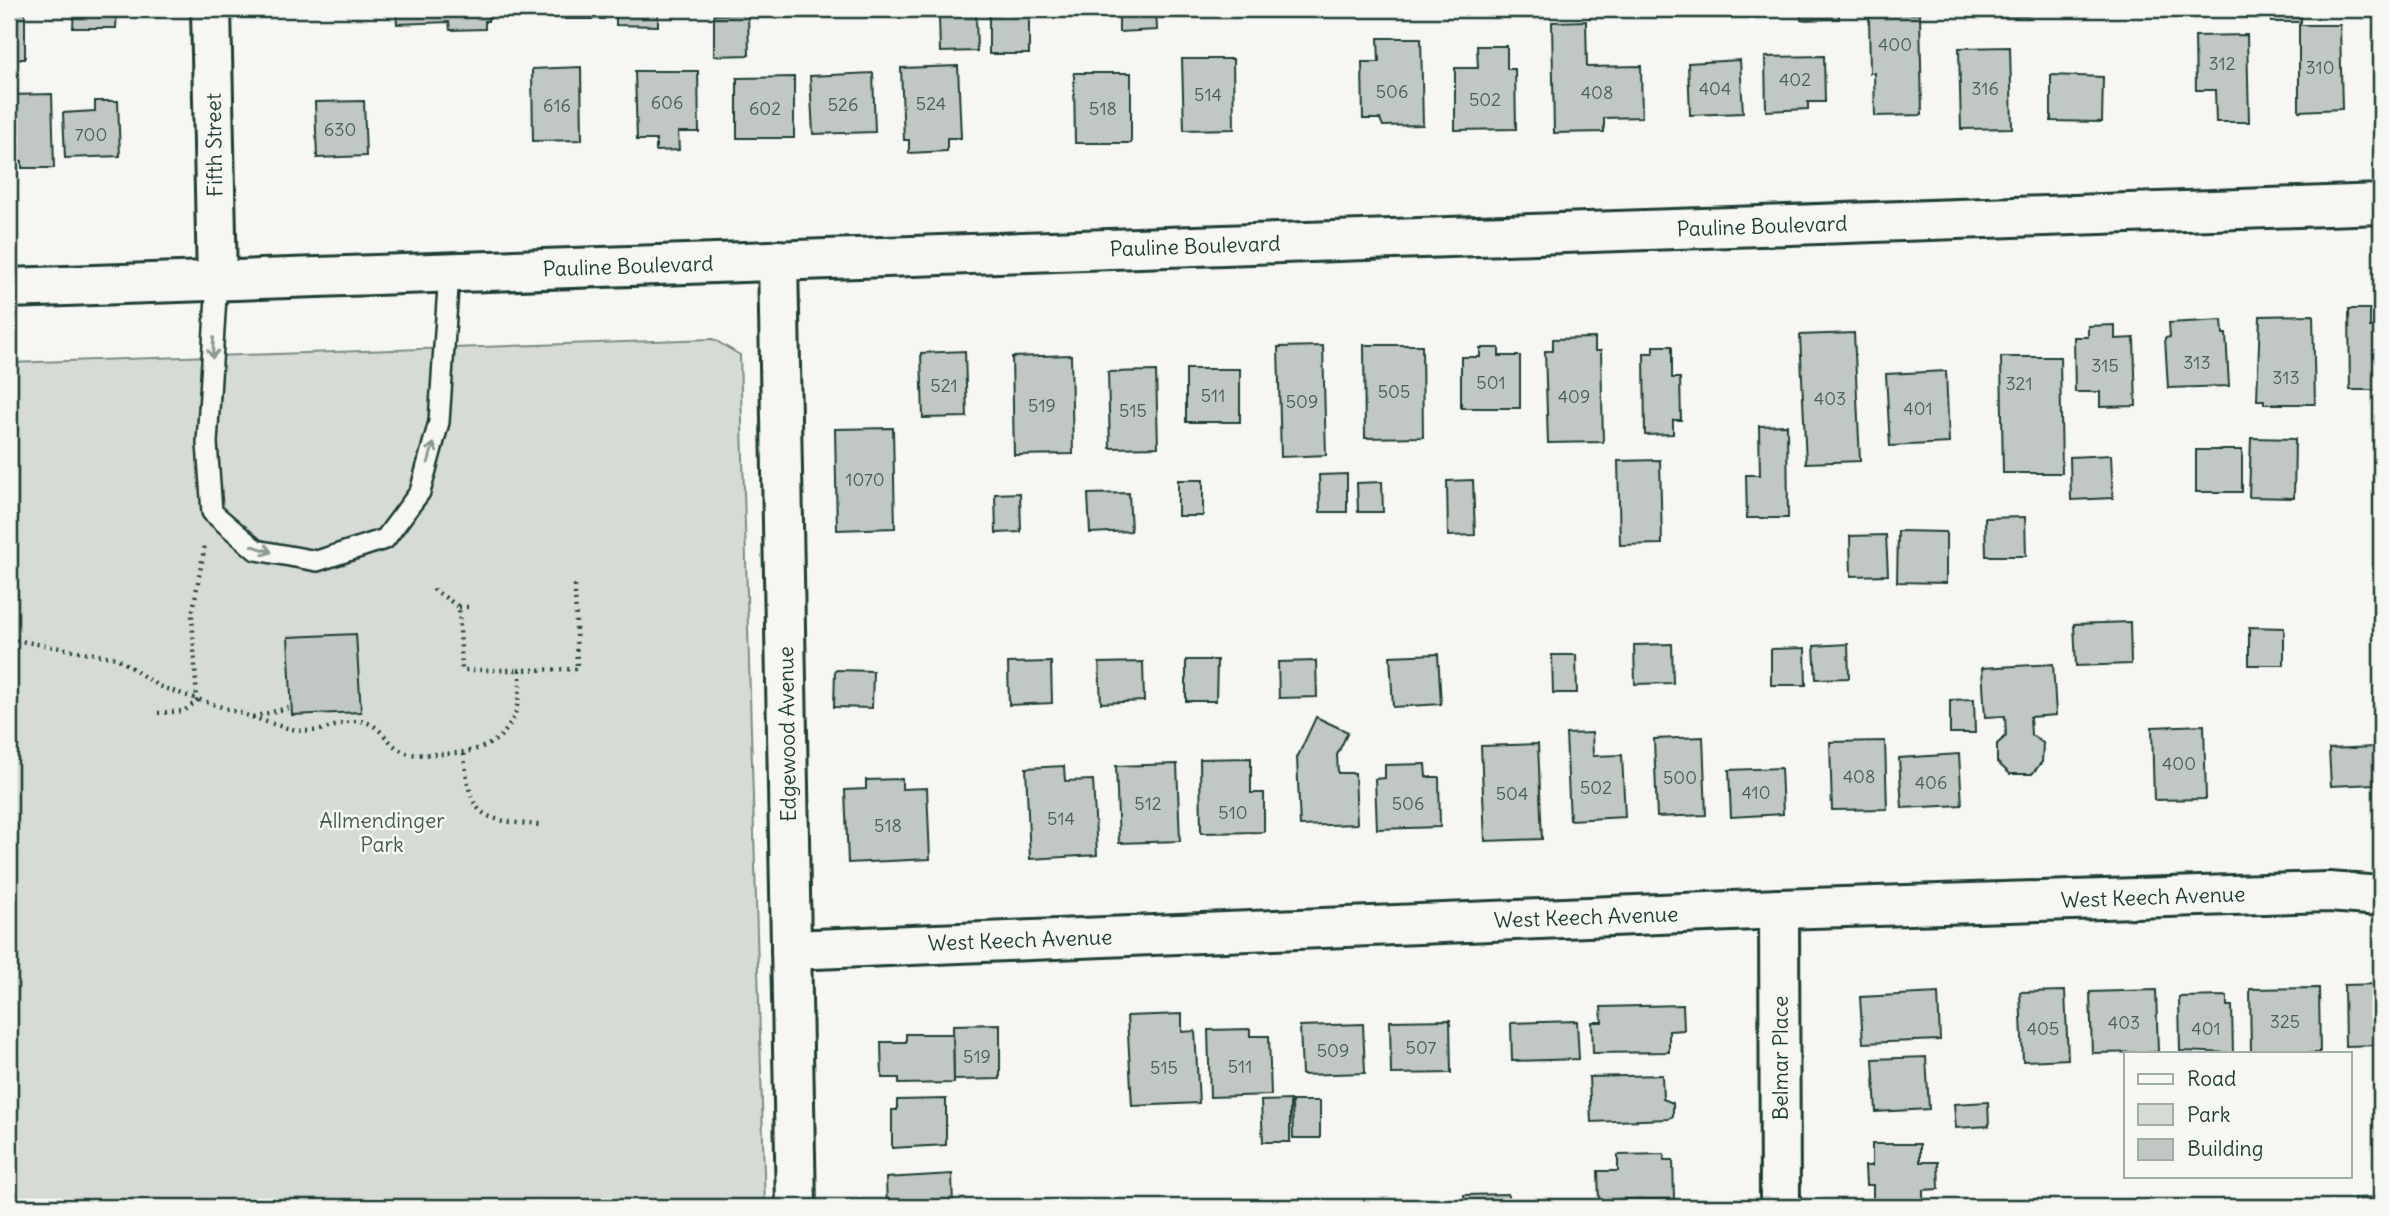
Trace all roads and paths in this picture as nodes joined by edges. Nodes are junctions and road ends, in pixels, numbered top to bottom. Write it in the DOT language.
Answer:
graph roads {
  1 [pos="211,9"];
  2 [pos="2381,204"];
  3 [pos="778,260"];
  4 [pos="449,272"];
  5 [pos="217,280"];
  6 [pos="9,288"];
  7 [pos="212,512"];
  8 [pos="580,585"];
  9 [pos="433,589"];
  10 [pos="459,607"];
  11 [pos="471,607"];
  12 [pos="9,639"];
  13 [pos="520,670"];
  14 [pos="197,701"];
  15 [pos="292,707"];
  16 [pos="158,713"];
  17 [pos="252,717"];
  18 [pos="464,754"];
  19 [pos="540,825"];
  20 [pos="2381,896"];
  21 [pos="1779,909"];
  22 [pos="791,950"];
  23 [pos="796,1207"];
  24 [pos="1780,1207"];
  1 -- 5 [label="street, Fifth Street"];
  2 -- 3 [label="street, Pauline Boulevard"];
  3 -- 4 [label="street, Pauline Boulevard"];
  3 -- 22 [label="street, Edgewood Avenue"];
  4 -- 5 [label="street, Pauline Boulevard"];
  7 -- 4 [label="lane, one-way"];
  5 -- 6 [label="street, Pauline Boulevard"];
  5 -- 7 [label="lane, one-way"];
  7 -- 14 [label="path"];
  8 -- 13 [label="path"];
  9 -- 10 [label="path"];
  10 -- 11 [label="path"];
  10 -- 13 [label="path"];
  12 -- 14 [label="path"];
  13 -- 18 [label="path"];
  14 -- 16 [label="path"];
  14 -- 17 [label="path"];
  15 -- 17 [label="path"];
  17 -- 18 [label="path"];
  18 -- 19 [label="path"];
  20 -- 21 [label="street, West Keech Avenue"];
  21 -- 22 [label="street, West Keech Avenue"];
  21 -- 24 [label="street, Belmar Place"];
  22 -- 23 [label="street, Edgewood Avenue"];
}
